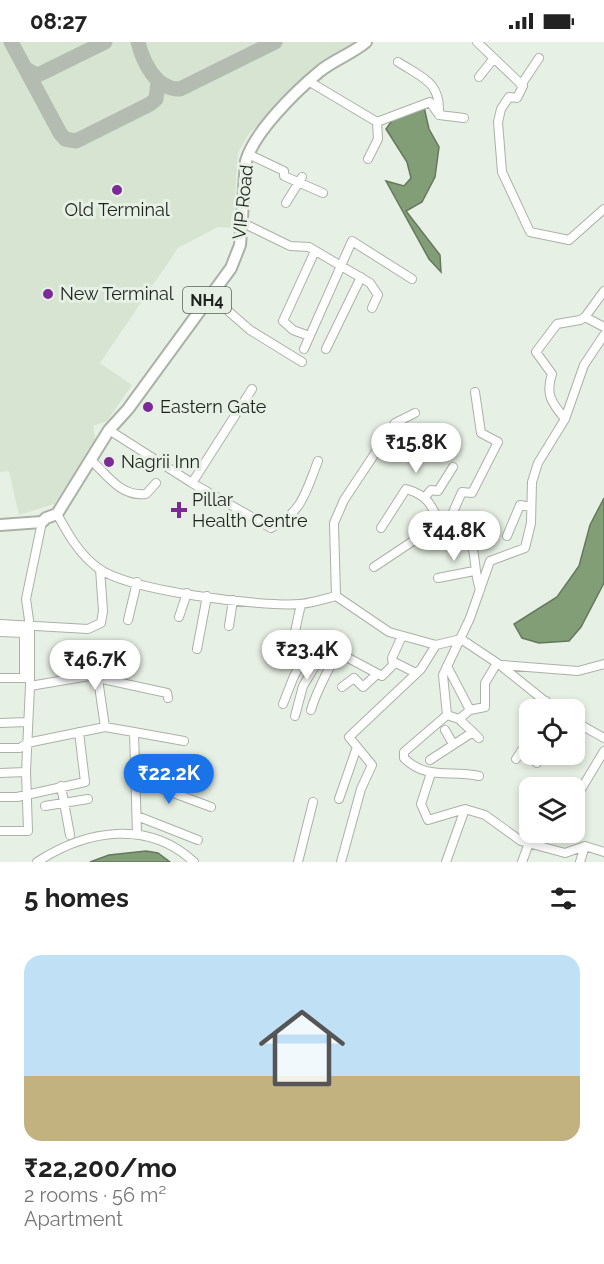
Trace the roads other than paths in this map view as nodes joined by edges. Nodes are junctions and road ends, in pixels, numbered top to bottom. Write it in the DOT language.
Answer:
graph roads {
  1 [pos="366,42"];
  2 [pos="477,42"];
  3 [pos="494,58"];
  4 [pos="539,58"];
  5 [pos="398,62"];
  6 [pos="479,77"];
  7 [pos="310,81"];
  8 [pos="522,85"];
  9 [pos="439,115"];
  10 [pos="464,118"];
  11 [pos="377,122"];
  12 [pos="248,154"];
  13 [pos="368,159"];
  14 [pos="300,180"];
  15 [pos="323,194"];
  16 [pos="286,203"];
  17 [pos="604,209"];
  18 [pos="241,222"];
  19 [pos="315,251"];
  20 [pos="340,264"];
  21 [pos="361,277"];
  22 [pos="412,279"];
  23 [pos="604,291"];
  24 [pos="211,296"];
  25 [pos="372,308"];
  26 [pos="585,317"];
  27 [pos="604,327"];
  28 [pos="604,335"];
  29 [pos="309,336"];
  30 [pos="304,349"];
  31 [pos="326,349"];
  32 [pos="302,362"];
  33 [pos="252,389"];
  34 [pos="475,392"];
  35 [pos="415,413"];
  36 [pos="565,419"];
  37 [pos="110,430"];
  38 [pos="437,432"];
  39 [pos="384,439"];
  40 [pos="91,460"];
  41 [pos="318,461"];
  42 [pos="453,467"];
  43 [pos="156,483"];
  44 [pos="192,483"];
  45 [pos="425,497"];
  46 [pos="531,507"];
  47 [pos="57,514"];
  48 [pos="448,521"];
  49 [pos="42,522"];
  50 [pos="440,523"];
  51 [pos="0,525"];
  52 [pos="381,528"];
  53 [pos="507,536"];
  54 [pos="374,567"];
  55 [pos="100,569"];
  56 [pos="474,571"];
  57 [pos="438,578"];
  58 [pos="137,582"];
  59 [pos="480,590"];
  60 [pos="187,593"];
  61 [pos="207,596"];
  62 [pos="336,596"];
  63 [pos="233,600"];
  64 [pos="301,604"];
  65 [pos="178,617"];
  66 [pos="128,620"];
  67 [pos="0,624"];
  68 [pos="229,626"];
  69 [pos="30,627"];
  70 [pos="0,632"];
  71 [pos="294,636"];
  72 [pos="402,636"];
  73 [pos="461,639"];
  74 [pos="314,643"];
  75 [pos="436,645"];
  76 [pos="282,646"];
  77 [pos="197,648"];
  78 [pos="326,648"];
  79 [pos="337,652"];
  80 [pos="394,662"];
  81 [pos="499,664"];
  82 [pos="604,664"];
  83 [pos="447,666"];
  84 [pos="416,673"];
  85 [pos="377,674"];
  86 [pos="0,678"];
  87 [pos="98,679"];
  88 [pos="28,681"];
  89 [pos="342,687"];
  90 [pos="168,698"];
  91 [pos="543,699"];
  92 [pos="283,704"];
  93 [pos="310,710"];
  94 [pos="470,710"];
  95 [pos="447,715"];
  96 [pos="294,716"];
  97 [pos="459,719"];
  98 [pos="28,722"];
  99 [pos="0,723"];
  100 [pos="105,727"];
  101 [pos="585,727"];
  102 [pos="445,730"];
  103 [pos="79,732"];
  104 [pos="134,732"];
  105 [pos="473,732"];
  106 [pos="479,738"];
  107 [pos="604,738"];
  108 [pos="184,741"];
  109 [pos="27,743"];
  110 [pos="453,744"];
  111 [pos="357,747"];
  112 [pos="0,748"];
  113 [pos="604,751"];
  114 [pos="519,755"];
  115 [pos="516,759"];
  116 [pos="430,760"];
  117 [pos="187,768"];
  118 [pos="26,772"];
  119 [pos="0,773"];
  120 [pos="431,773"];
  121 [pos="479,776"];
  122 [pos="136,779"];
  123 [pos="585,783"];
  124 [pos="60,786"];
  125 [pos="27,793"];
  126 [pos="176,794"];
  127 [pos="0,797"];
  128 [pos="88,799"];
  129 [pos="339,799"];
  130 [pos="64,802"];
  131 [pos="313,802"];
  132 [pos="45,806"];
  133 [pos="211,807"];
  134 [pos="465,809"];
  135 [pos="137,816"];
  136 [pos="0,831"];
  137 [pos="137,834"];
  138 [pos="70,835"];
  139 [pos="198,840"];
  140 [pos="519,840"];
  141 [pos="529,843"];
  142 [pos="585,846"];
  143 [pos="604,852"];
  144 [pos="38,862"];
  145 [pos="194,862"];
  146 [pos="298,862"];
  147 [pos="341,862"];
  148 [pos="446,862"];
  149 [pos="522,862"];
  150 [pos="580,862"];
  1 -- 7 [label="highway, VIP Road"];
  2 -- 3 [label="street"];
  3 -- 6 [label="street"];
  3 -- 8 [label="street"];
  4 -- 8 [label="street"];
  5 -- 9 [label="street"];
  7 -- 11 [label="street"];
  7 -- 12 [label="highway, VIP Road"];
  8 -- 17 [label="street"];
  9 -- 10 [label="street"];
  9 -- 11 [label="street"];
  11 -- 13 [label="street"];
  12 -- 14 [label="street"];
  12 -- 18 [label="highway, VIP Road / NH4"];
  14 -- 15 [label="street"];
  14 -- 16 [label="street"];
  18 -- 19 [label="street"];
  18 -- 24 [label="highway, VIP Road / NH4"];
  19 -- 20 [label="street"];
  19 -- 29 [label="street"];
  20 -- 21 [label="street"];
  20 -- 22 [label="street"];
  20 -- 29 [label="street"];
  21 -- 25 [label="street"];
  21 -- 31 [label="street"];
  23 -- 26 [label="street"];
  24 -- 32 [label="street"];
  24 -- 37 [label="highway, VIP Road / NH4"];
  26 -- 27 [label="street"];
  26 -- 36 [label="street"];
  28 -- 36 [label="street"];
  29 -- 30 [label="street"];
  33 -- 44 [label="street"];
  34 -- 48 [label="street"];
  35 -- 39 [label="street"];
  36 -- 46 [label="street"];
  37 -- 40 [label="highway, VIP Road / NH4"];
  37 -- 44 [label="street"];
  38 -- 39 [label="street"];
  39 -- 62 [label="street"];
  40 -- 43 [label="street"];
  40 -- 47 [label="highway, VIP Road / NH4"];
  41 -- 44 [label="street"];
  42 -- 45 [label="street"];
  45 -- 50 [label="street"];
  45 -- 52 [label="street"];
  46 -- 53 [label="street"];
  46 -- 59 [label="street"];
  47 -- 49 [label="highway, VIP Road / NH4"];
  47 -- 55 [label="street"];
  48 -- 50 [label="street"];
  48 -- 56 [label="street"];
  49 -- 51 [label="highway, VIP Road / NH4"];
  49 -- 69 [label="street"];
  50 -- 54 [label="street"];
  55 -- 58 [label="street"];
  55 -- 69 [label="street"];
  56 -- 57 [label="street"];
  56 -- 59 [label="street"];
  58 -- 60 [label="street"];
  58 -- 66 [label="street"];
  59 -- 73 [label="street"];
  60 -- 61 [label="street"];
  60 -- 65 [label="street"];
  61 -- 63 [label="street"];
  61 -- 77 [label="street"];
  62 -- 64 [label="street"];
  62 -- 72 [label="street"];
  63 -- 64 [label="street"];
  63 -- 68 [label="street"];
  64 -- 71 [label="street"];
  67 -- 69 [label="street"];
  69 -- 88 [label="street"];
  70 -- 88 [label="street"];
  71 -- 74 [label="street"];
  71 -- 76 [label="street"];
  72 -- 75 [label="street"];
  72 -- 80 [label="street"];
  73 -- 75 [label="street"];
  73 -- 81 [label="street"];
  73 -- 83 [label="street"];
  74 -- 78 [label="street"];
  74 -- 92 [label="street"];
  75 -- 84 [label="street"];
  78 -- 79 [label="street"];
  78 -- 96 [label="street"];
  79 -- 85 [label="street"];
  79 -- 93 [label="street"];
  80 -- 84 [label="street"];
  80 -- 85 [label="street"];
  81 -- 82 [label="street"];
  81 -- 91 [label="street"];
  81 -- 94 [label="street"];
  83 -- 94 [label="street"];
  83 -- 95 [label="street"];
  84 -- 111 [label="street"];
  85 -- 89 [label="street"];
  86 -- 88 [label="street"];
  87 -- 88 [label="street"];
  87 -- 90 [label="street"];
  87 -- 100 [label="street"];
  88 -- 98 [label="street"];
  94 -- 97 [label="street"];
  95 -- 97 [label="street"];
  95 -- 120 [label="street"];
  97 -- 105 [label="street"];
  98 -- 99 [label="street"];
  98 -- 109 [label="street"];
  100 -- 103 [label="street"];
  100 -- 104 [label="street"];
  101 -- 107 [label="street"];
  102 -- 110 [label="street"];
  103 -- 109 [label="street"];
  103 -- 124 [label="street"];
  104 -- 108 [label="street"];
  104 -- 122 [label="street"];
  105 -- 106 [label="street"];
  105 -- 110 [label="street"];
  109 -- 112 [label="street"];
  109 -- 118 [label="street"];
  110 -- 116 [label="street"];
  111 -- 129 [label="street"];
  111 -- 147 [label="street"];
  113 -- 123 [label="street"];
  114 -- 115 [label="street"];
  117 -- 126 [label="street"];
  118 -- 119 [label="street"];
  118 -- 125 [label="street"];
  120 -- 121 [label="street"];
  120 -- 134 [label="street"];
  122 -- 126 [label="street"];
  122 -- 135 [label="street"];
  124 -- 125 [label="street"];
  124 -- 130 [label="street"];
  125 -- 127 [label="street"];
  125 -- 136 [label="street"];
  126 -- 133 [label="street"];
  128 -- 130 [label="street"];
  130 -- 132 [label="street"];
  130 -- 138 [label="street"];
  131 -- 146 [label="street"];
  134 -- 140 [label="street"];
  134 -- 148 [label="street"];
  135 -- 137 [label="street"];
  135 -- 139 [label="street"];
  137 -- 144 [label="street"];
  137 -- 145 [label="street"];
  141 -- 142 [label="street"];
  141 -- 149 [label="street"];
  142 -- 143 [label="street"];
  142 -- 150 [label="street"];
}
